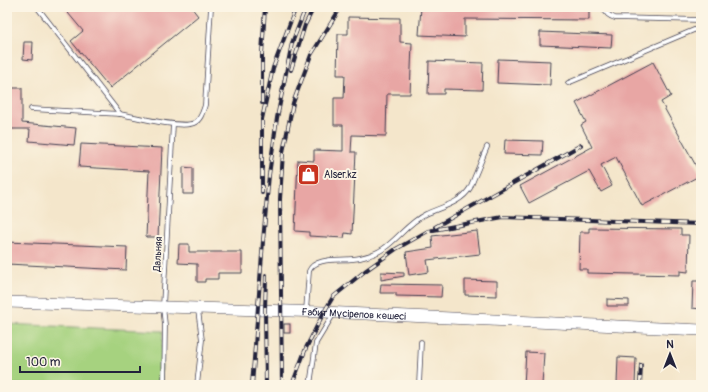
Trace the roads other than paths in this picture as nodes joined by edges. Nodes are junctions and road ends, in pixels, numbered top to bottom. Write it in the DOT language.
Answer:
graph roads {
  1 [pos="37,7"];
  2 [pos="211,7"];
  3 [pos="603,7"];
  4 [pos="701,20"];
  5 [pos="701,27"];
  6 [pos="568,84"];
  7 [pos="31,109"];
  8 [pos="120,114"];
  9 [pos="173,124"];
  10 [pos="487,147"];
  11 [pos="7,302"];
  12 [pos="163,307"];
  13 [pos="198,308"];
  14 [pos="306,311"];
  15 [pos="334,313"];
  16 [pos="701,330"];
  17 [pos="422,342"];
  18 [pos="164,385"];
  19 [pos="197,385"];
  20 [pos="310,385"];
  21 [pos="419,385"];
  1 -- 8 [label="lane"];
  2 -- 9 [label="lane"];
  3 -- 4 [label="lane"];
  5 -- 6 [label="lane"];
  7 -- 8 [label="lane"];
  8 -- 9 [label="lane"];
  9 -- 12 [label="lane, Дальняя"];
  10 -- 14 [label="lane"];
  11 -- 12 [label="main road, Ғабит Мүсірепов көшесі"];
  12 -- 13 [label="main road, Ғабит Мүсірепов көшесі"];
  12 -- 18 [label="lane, Дальняя"];
  13 -- 14 [label="main road, Ғабит Мүсірепов көшесі"];
  13 -- 19 [label="lane"];
  14 -- 15 [label="main road, Ғабит Мүсірепов көшесі"];
  15 -- 16 [label="main road, Ғабит Мүсірепов көшесі"];
  15 -- 20 [label="lane"];
  17 -- 21 [label="lane"];
}
